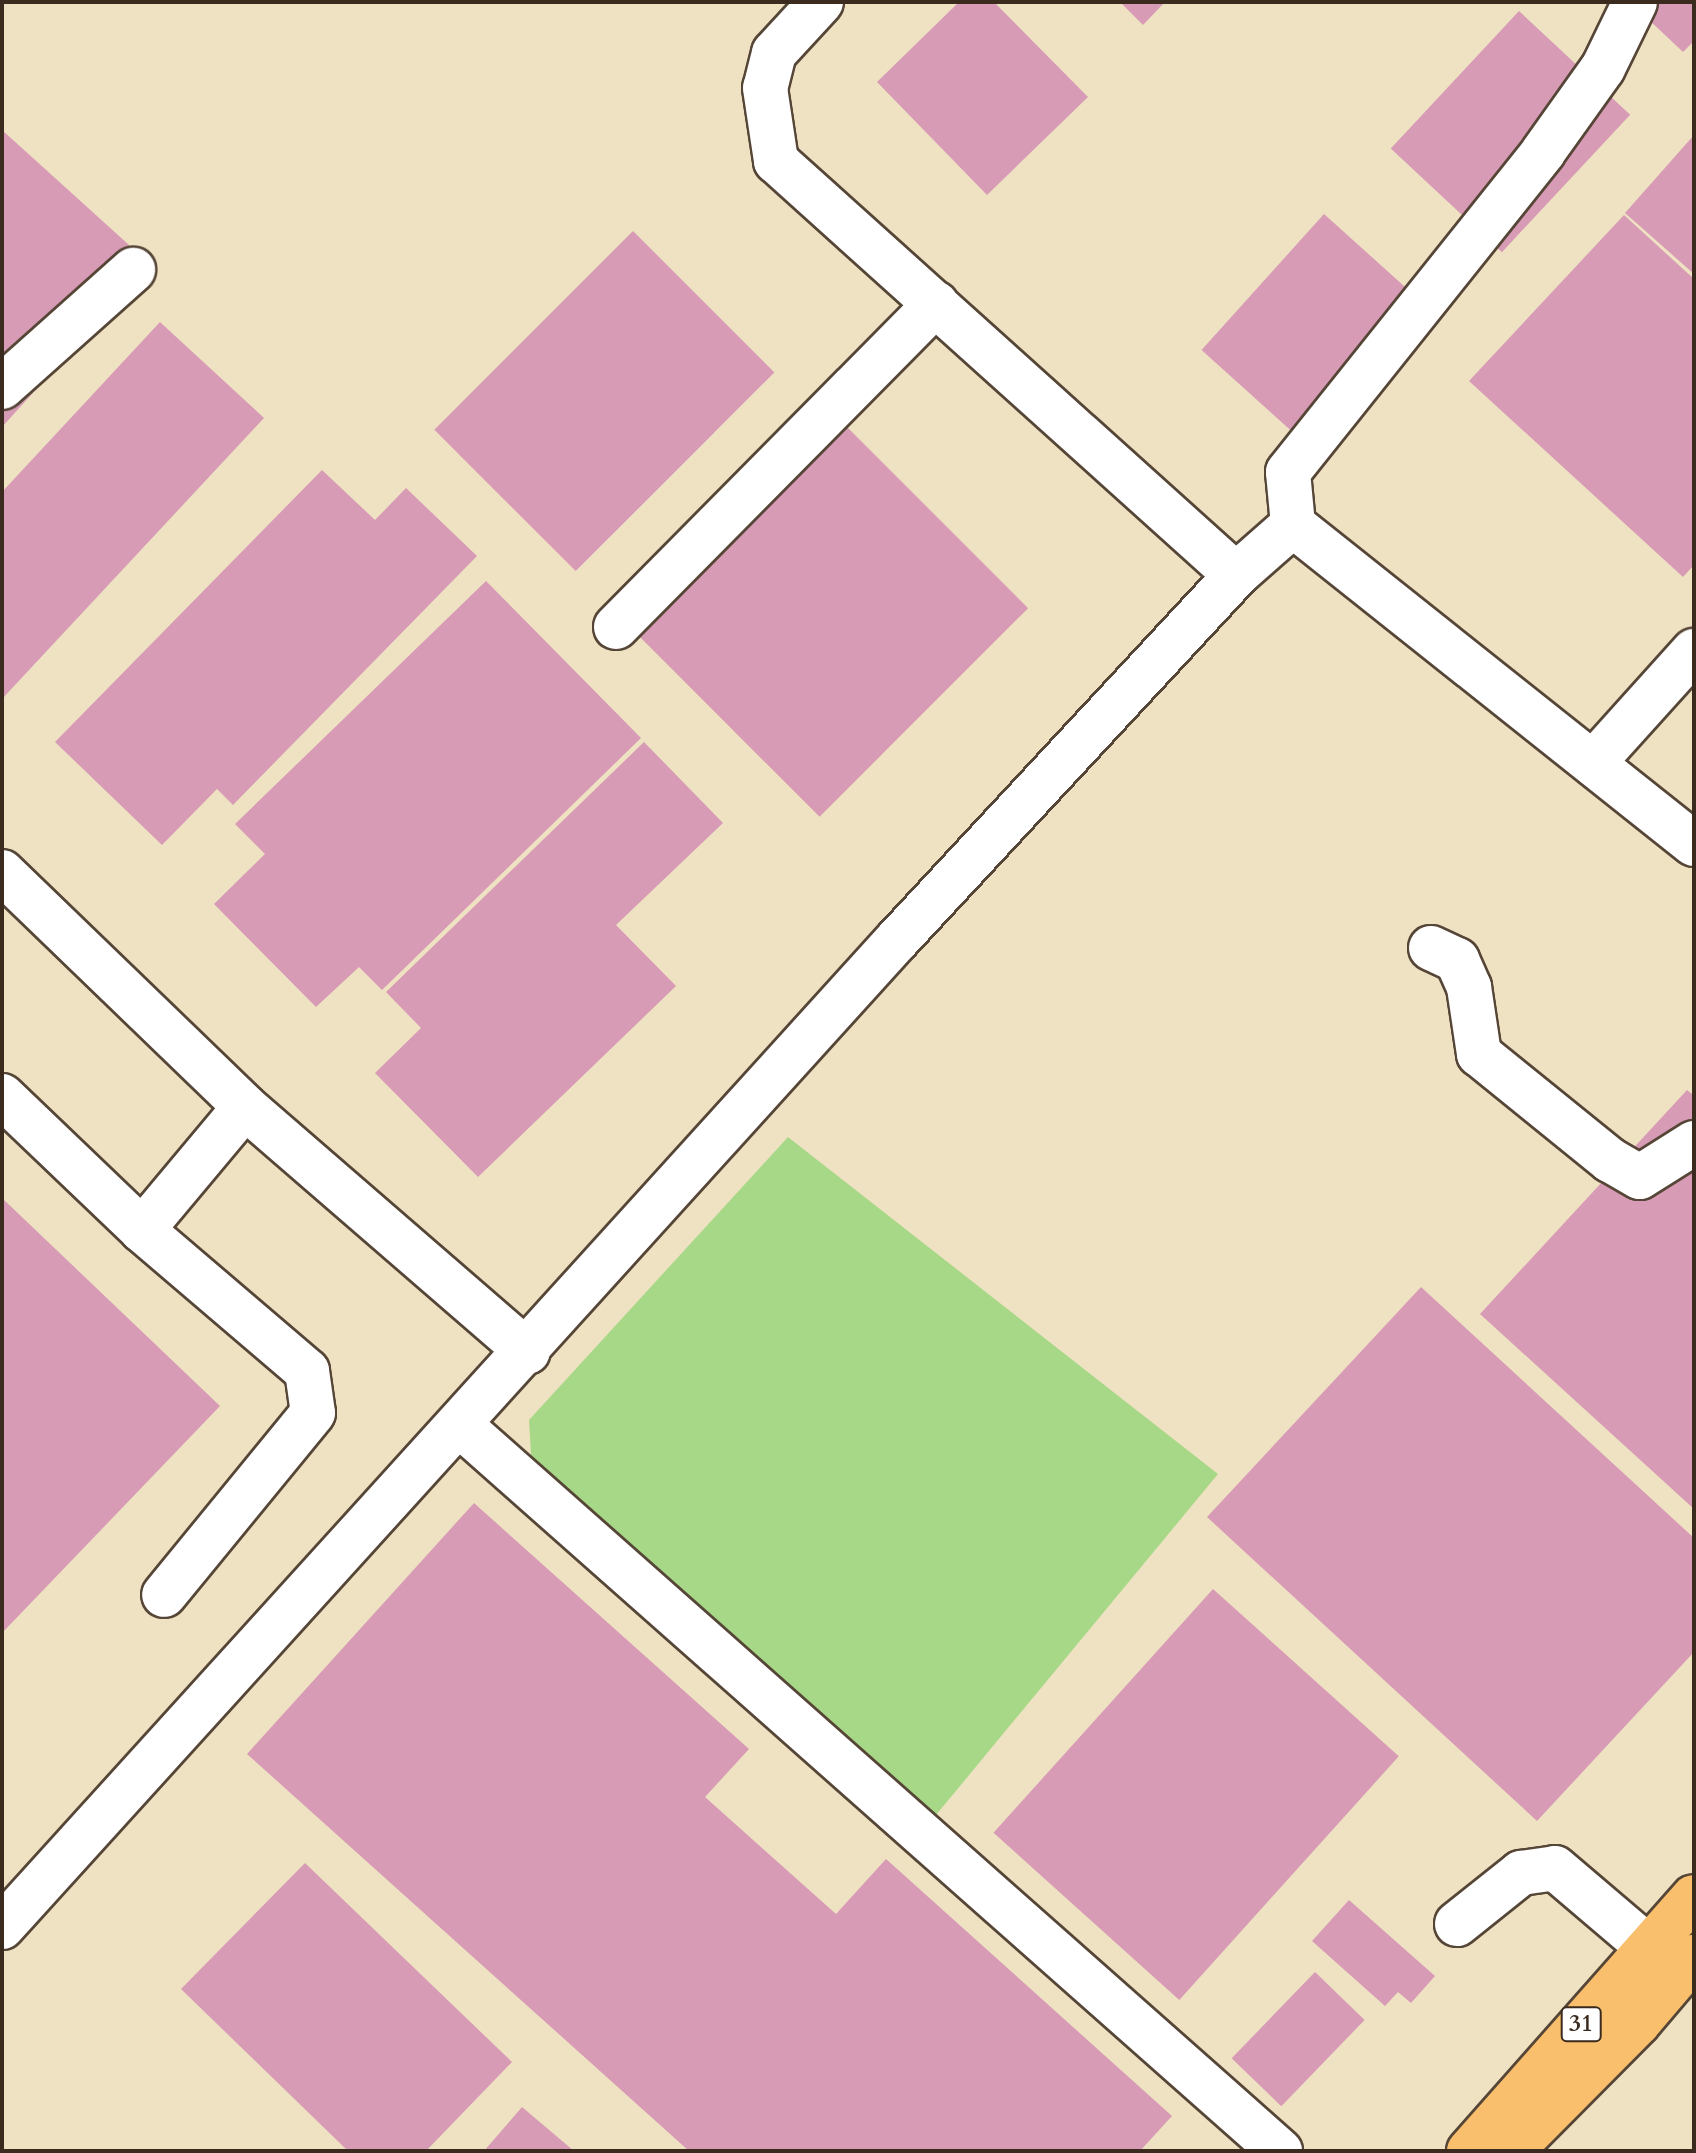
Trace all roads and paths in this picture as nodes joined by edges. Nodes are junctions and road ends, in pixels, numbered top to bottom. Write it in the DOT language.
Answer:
graph roads {
  1 [pos="821,2"];
  2 [pos="1635,2"];
  3 [pos="133,270"];
  4 [pos="936,304"];
  5 [pos="2,387"];
  6 [pos="1293,525"];
  7 [pos="1236,575"];
  8 [pos="616,627"];
  9 [pos="1694,651"];
  10 [pos="1593,763"];
  11 [pos="1694,844"];
  12 [pos="2,872"];
  13 [pos="1431,948"];
  14 [pos="2,1096"];
  15 [pos="245,1107"];
  16 [pos="1694,1143"];
  17 [pos="142,1230"];
  18 [pos="528,1352"];
  19 [pos="461,1426"];
  20 [pos="164,1595"];
  21 [pos="1694,1897"];
  22 [pos="1457,1924"];
  23 [pos="2,1927"];
  24 [pos="1679,1966"];
  25 [pos="1280,2151"];
  26 [pos="1469,2151"];
  27 [pos="1511,2151"];
  1 -- 4 [label="street"];
  2 -- 6 [label="street"];
  3 -- 5 [label="street"];
  4 -- 7 [label="street"];
  4 -- 8 [label="street"];
  6 -- 7 [label="street"];
  6 -- 10 [label="street"];
  7 -- 18 [label="street"];
  9 -- 10 [label="street"];
  10 -- 11 [label="street"];
  12 -- 15 [label="street"];
  13 -- 16 [label="street"];
  14 -- 17 [label="street"];
  15 -- 17 [label="street"];
  15 -- 18 [label="street"];
  17 -- 20 [label="street"];
  18 -- 19 [label="street"];
  19 -- 23 [label="street"];
  19 -- 25 [label="street"];
  21 -- 24 [label="main road, 31"];
  22 -- 24 [label="street"];
  24 -- 26 [label="main road, 31"];
  24 -- 27 [label="main road, 31"];
}
